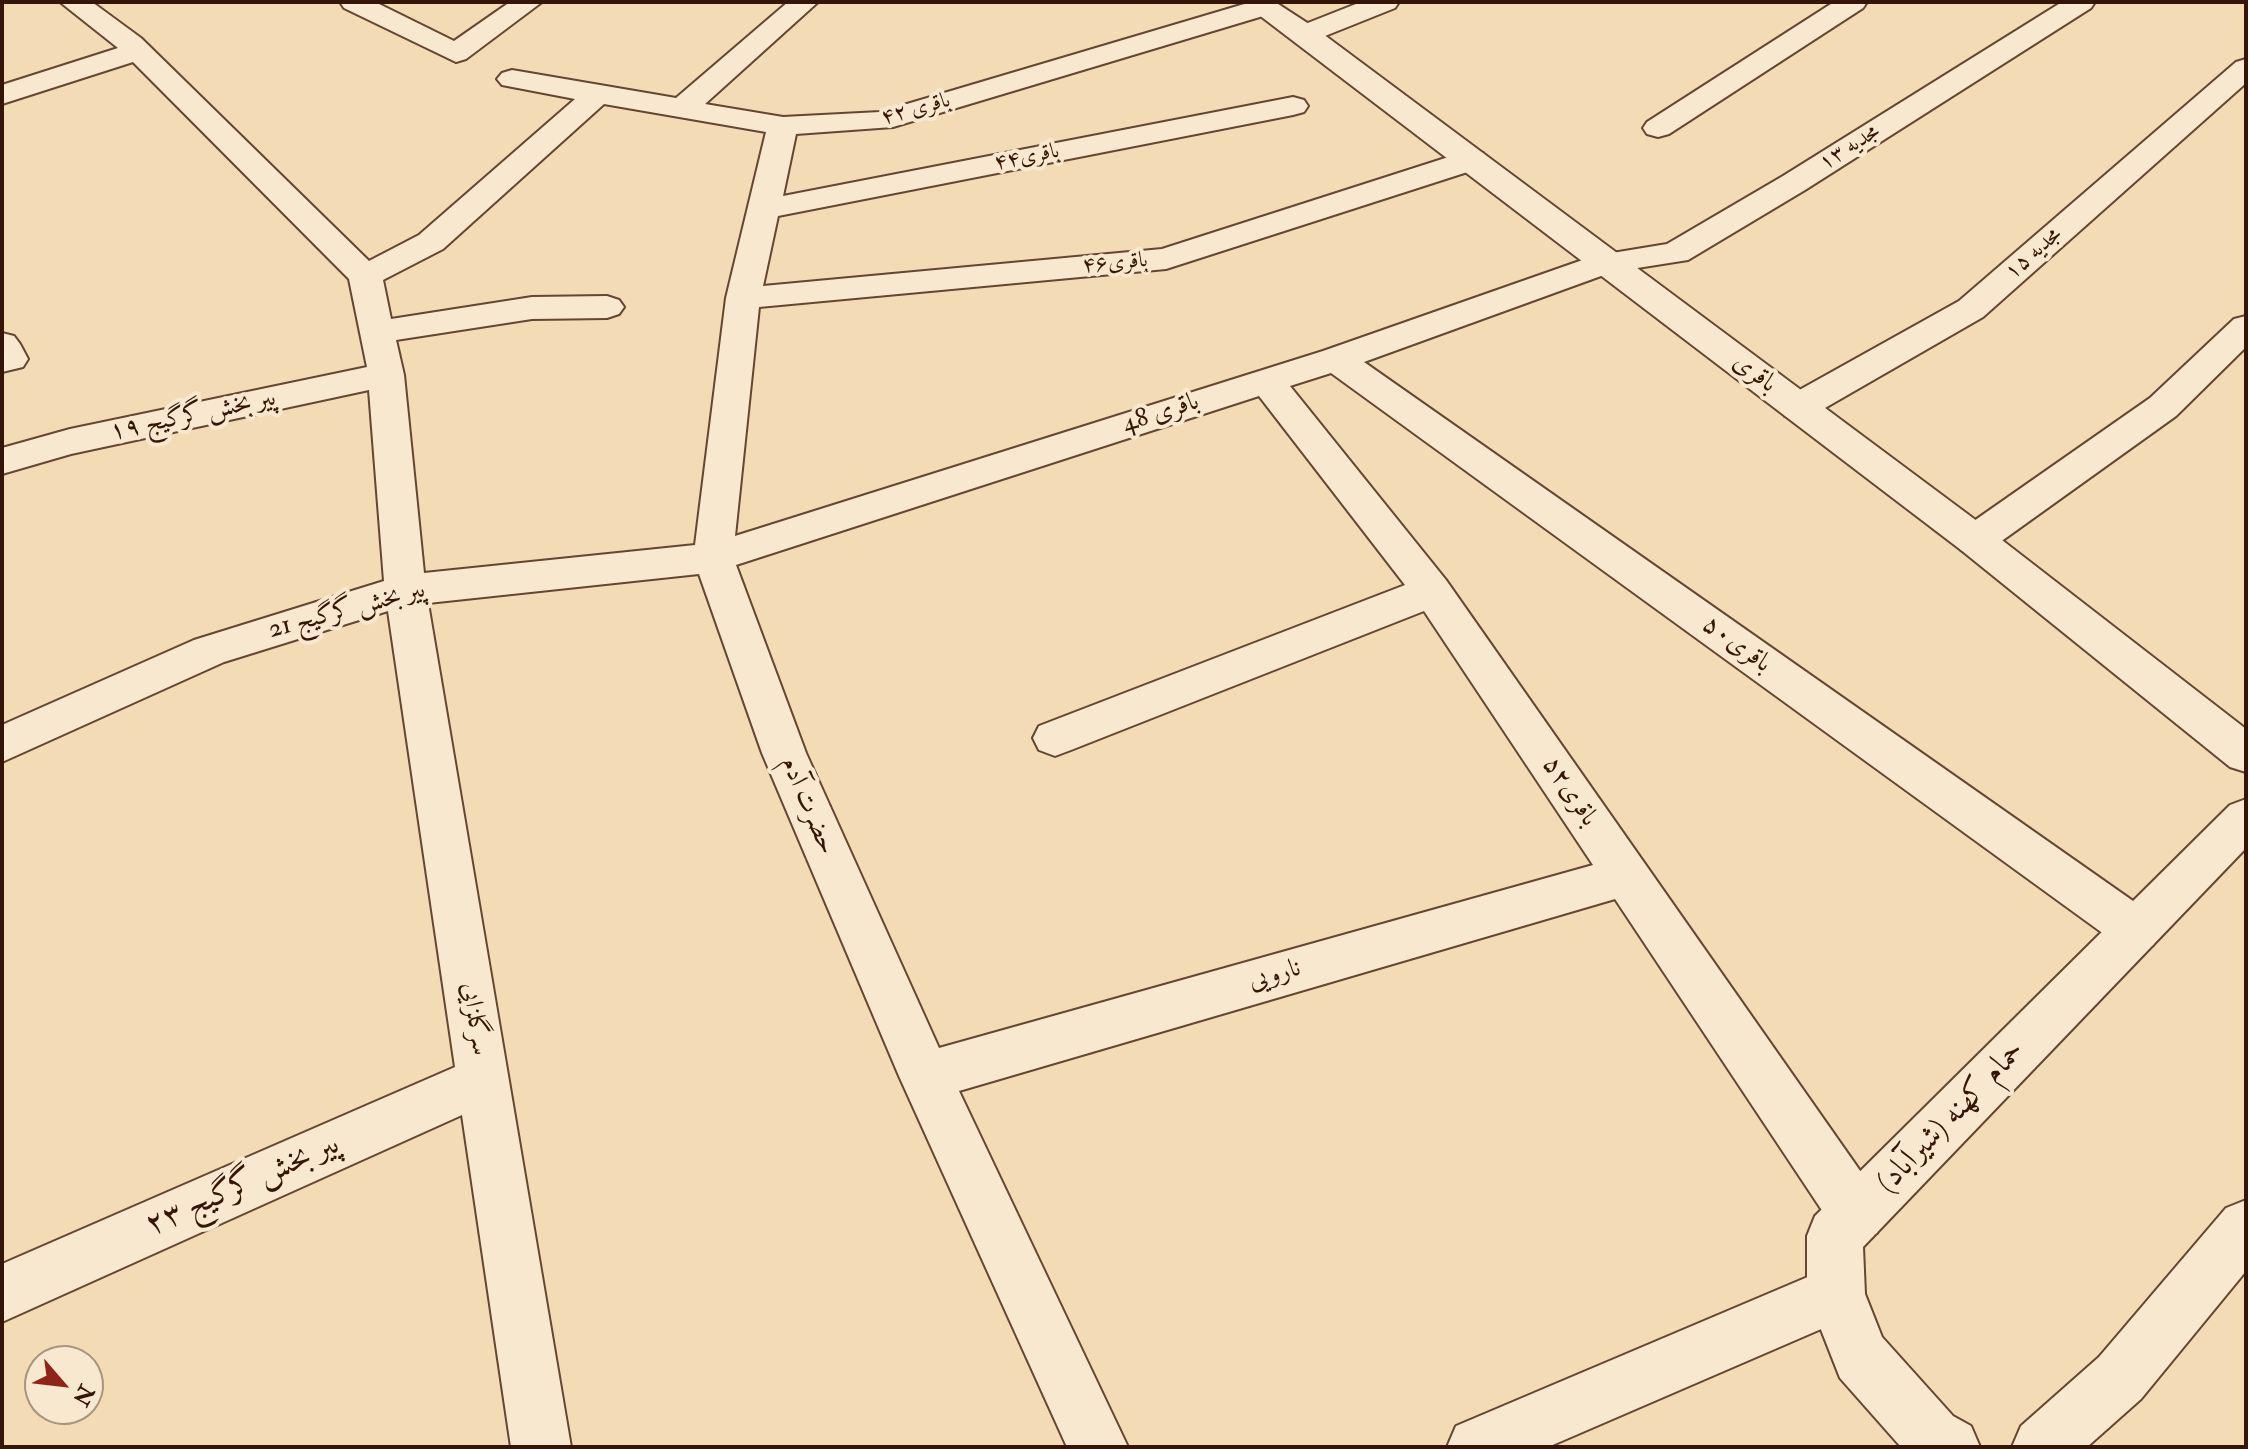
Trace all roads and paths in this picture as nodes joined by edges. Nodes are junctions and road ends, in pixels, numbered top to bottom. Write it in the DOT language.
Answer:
graph roads {
  1 [pos="74,2"];
  2 [pos="354,2"];
  3 [pos="528,2"];
  4 [pos="804,2"];
  5 [pos="1385,2"];
  6 [pos="1853,2"];
  7 [pos="2081,2"];
  8 [pos="1260,4"];
  9 [pos="1305,34"];
  10 [pos="137,51"];
  11 [pos="2246,68"];
  12 [pos="512,79"];
  13 [pos="2,95"];
  14 [pos="597,95"];
  15 [pos="1293,106"];
  16 [pos="680,110"];
  17 [pos="783,126"];
  18 [pos="1658,128"];
  19 [pos="1472,160"];
  20 [pos="761,210"];
  21 [pos="1606,263"];
  22 [pos="365,276"];
  23 [pos="743,298"];
  24 [pos="607,307"];
  25 [pos="2246,327"];
  26 [pos="375,332"];
  27 [pos="2,344"];
  28 [pos="1336,359"];
  29 [pos="2,361"];
  30 [pos="386,375"];
  31 [pos="1266,381"];
  32 [pos="1798,407"];
  33 [pos="2,461"];
  34 [pos="1975,540"];
  35 [pos="713,558"];
  36 [pos="405,590"];
  37 [pos="1432,591"];
  38 [pos="1055,738"];
  39 [pos="2,744"];
  40 [pos="2246,754"];
  41 [pos="2246,818"];
  42 [pos="1626,876"];
  43 [pos="2136,930"];
  44 [pos="925,1076"];
  45 [pos="483,1080"];
  46 [pos="1857,1214"];
  47 [pos="2246,1228"];
  48 [pos="2,1293"];
  49 [pos="1836,1294"];
  50 [pos="533,1443"];
  51 [pos="1938,1444"];
  52 [pos="1098,1447"];
  53 [pos="1477,1447"];
  54 [pos="2042,1447"];
  1 -- 10 [label="street"];
  2 -- 3 [label="street"];
  4 -- 16 [label="street"];
  5 -- 9 [label="street"];
  6 -- 18 [label="street"];
  7 -- 21 [label="street, مجدیه ۱۳"];
  8 -- 9 [label="street, باقری"];
  8 -- 17 [label="street, باقری ۴۲"];
  9 -- 19 [label="street, باقری"];
  10 -- 13 [label="street"];
  10 -- 22 [label="street"];
  11 -- 32 [label="street, مجدیه ۱۵"];
  12 -- 14 [label="street, باقری ۴۲"];
  14 -- 16 [label="street, باقری ۴۲"];
  14 -- 22 [label="street"];
  15 -- 20 [label="street, باقری۴۴"];
  16 -- 17 [label="street, باقری ۴۲"];
  17 -- 20 [label="street, حضرت آدم"];
  19 -- 21 [label="street, باقری"];
  19 -- 23 [label="street, باقری۴۶"];
  20 -- 23 [label="street, حضرت آدم"];
  21 -- 28 [label="street, باقری 48"];
  21 -- 32 [label="street, باقری"];
  22 -- 26 [label="street, سرگلزایی"];
  23 -- 35 [label="street, حضرت آدم"];
  24 -- 26 [label="street"];
  25 -- 34 [label="street"];
  26 -- 30 [label="street, سرگلزایی"];
  27 -- 29 [label="street"];
  28 -- 31 [label="street, باقری 48"];
  28 -- 43 [label="street, باقری۵۰"];
  30 -- 33 [label="street, پیر بخش گرگیج ۱۹"];
  30 -- 36 [label="street, سرگلزایی"];
  31 -- 35 [label="street, باقری 48"];
  31 -- 37 [label="street, باقری۵۲"];
  32 -- 34 [label="street, باقری"];
  34 -- 40 [label="street, باقری"];
  35 -- 36 [label="street, پیر بخش گرگیج 21"];
  35 -- 44 [label="street, حضرت آدم"];
  36 -- 39 [label="street, پیر بخش گرگیج 21"];
  36 -- 45 [label="street, سرگلزایی"];
  37 -- 38 [label="street"];
  37 -- 42 [label="street, باقری۵۲"];
  41 -- 43 [label="street, حمام کهنه (شیرآباد)"];
  42 -- 44 [label="street, نارویی"];
  42 -- 46 [label="street, باقری۵۲"];
  43 -- 46 [label="street, حمام کهنه (شیرآباد)"];
  44 -- 52 [label="street, حضرت آدم"];
  45 -- 48 [label="street, پیر بخش گرگیج ۲۳"];
  45 -- 50 [label="street, سرگلزایی"];
  46 -- 49 [label="street, حمام کهنه (شیرآباد)"];
  47 -- 54 [label="street"];
  49 -- 51 [label="street, حمام کهنه (شیرآباد)"];
  49 -- 53 [label="street"];
}
